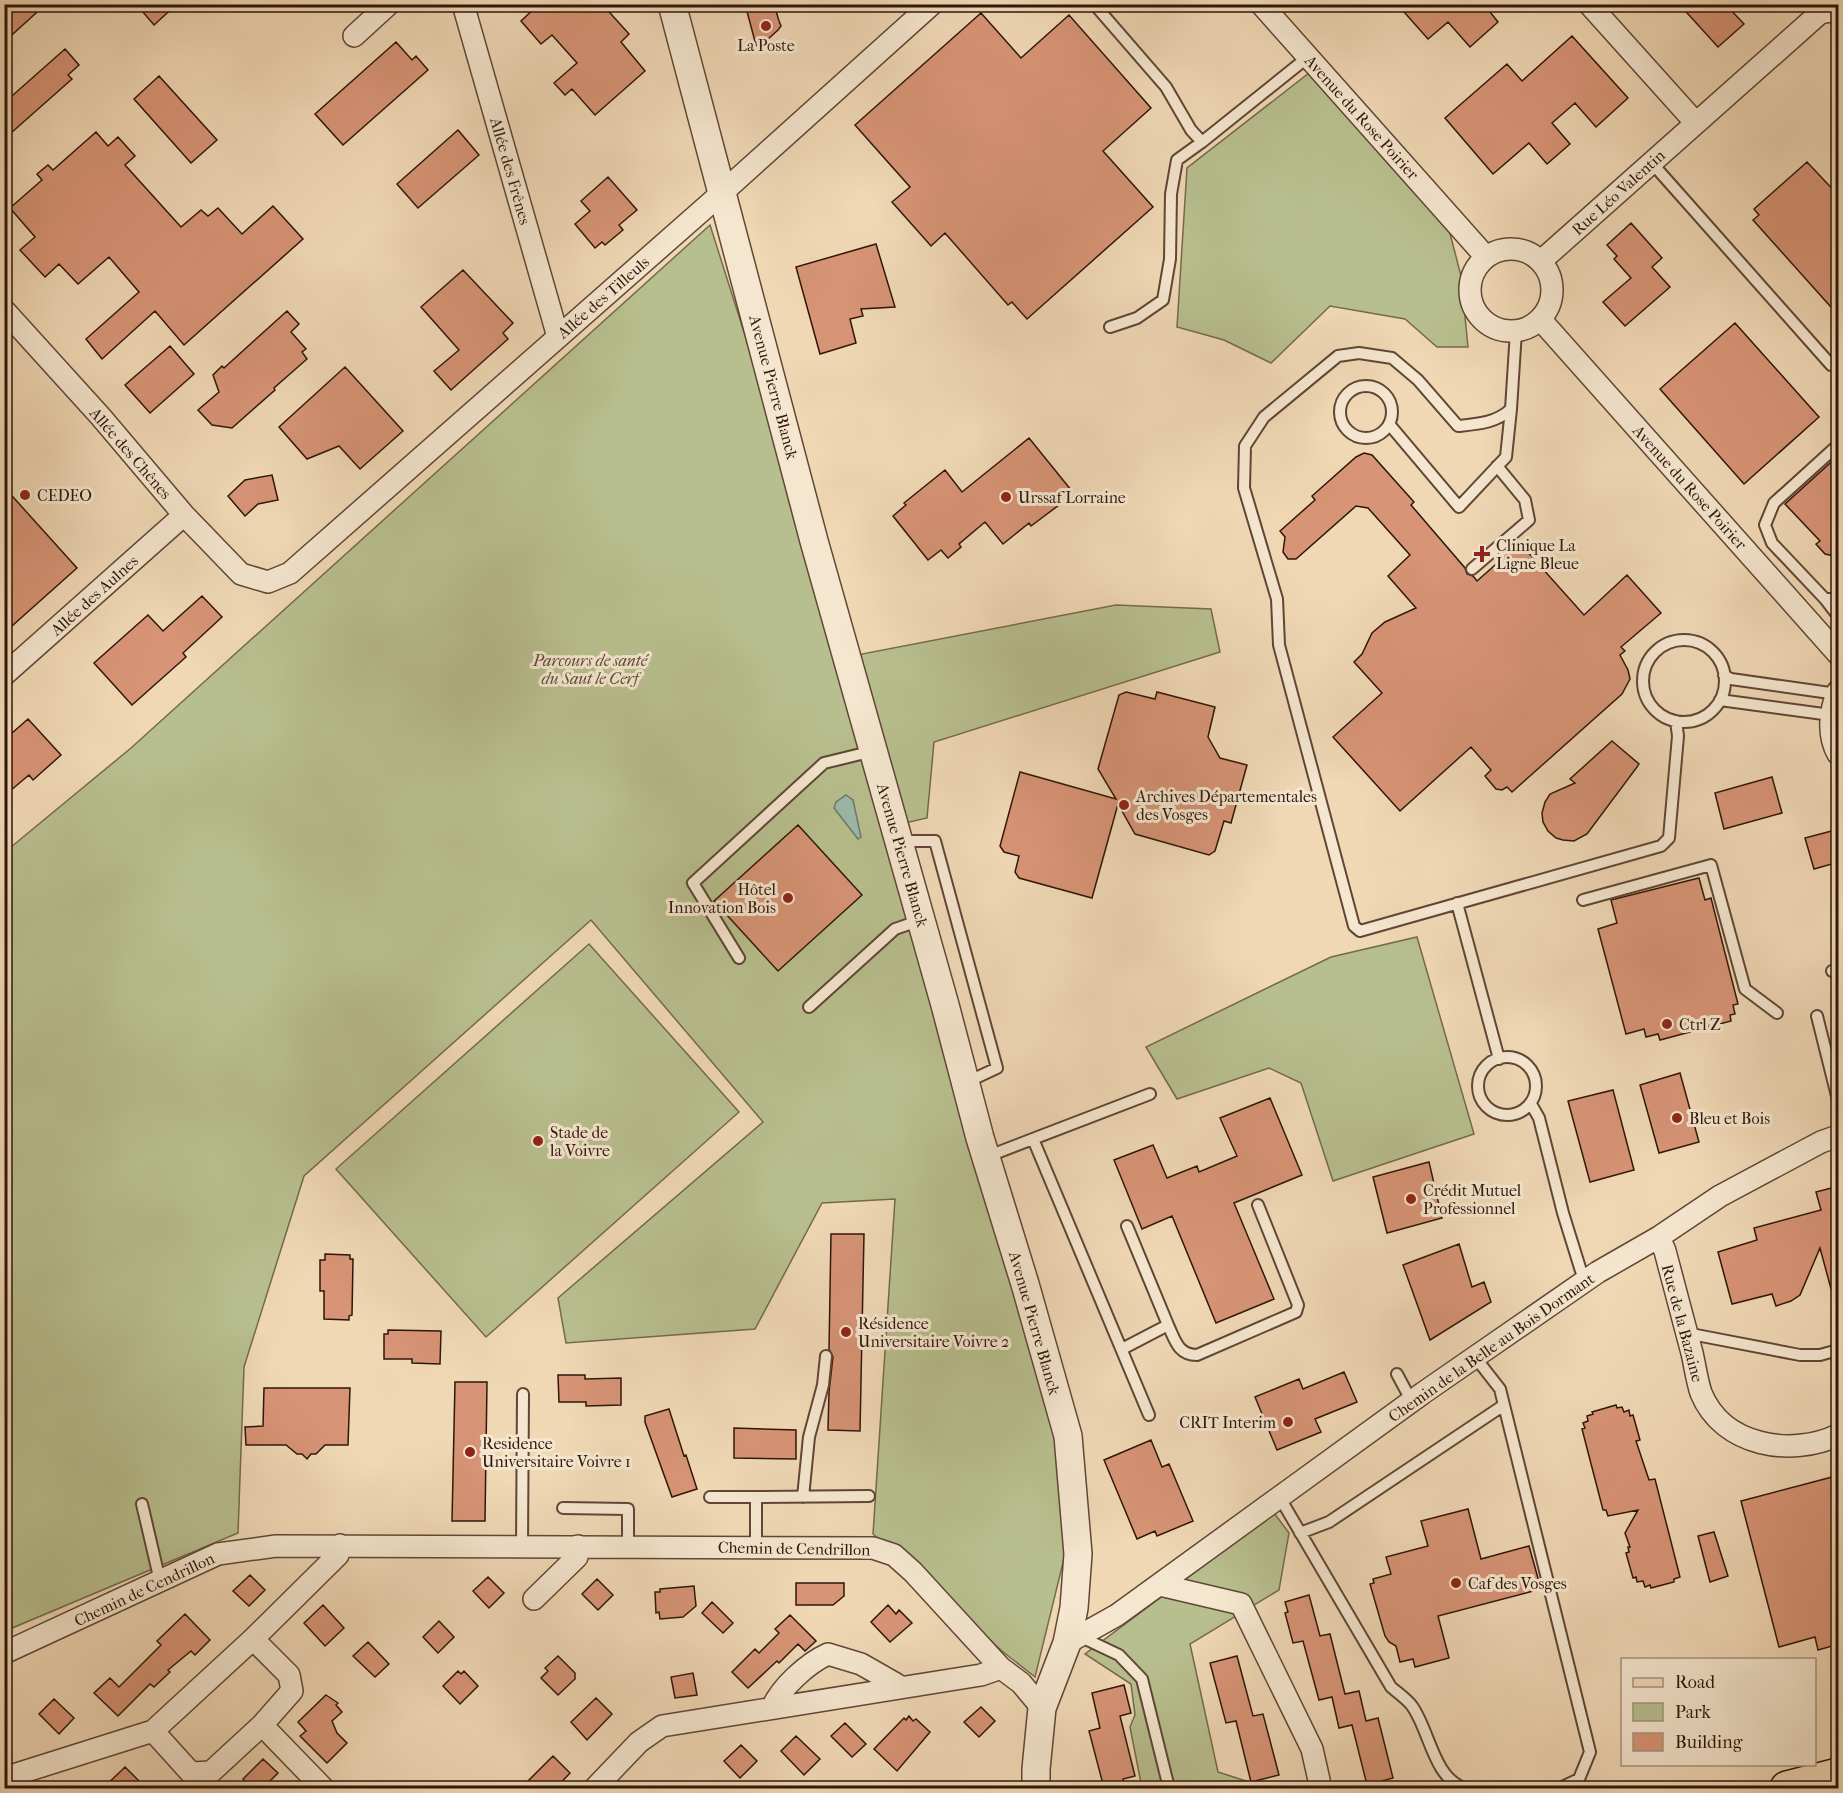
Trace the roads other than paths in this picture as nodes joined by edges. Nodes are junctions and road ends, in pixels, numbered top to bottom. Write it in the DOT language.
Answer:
graph roads {
  1 [pos="389,4"];
  2 [pos="463,4"];
  3 [pos="672,4"];
  4 [pos="932,4"];
  5 [pos="1094,4"];
  6 [pos="1261,4"];
  7 [pos="1589,4"];
  8 [pos="1839,10"];
  9 [pos="354,36"];
  10 [pos="1308,57"];
  11 [pos="1695,122"];
  12 [pos="1202,141"];
  13 [pos="1651,162"];
  14 [pos="723,192"];
  15 [pos="1486,257"];
  16 [pos="1541,261"];
  17 [pos="4,310"];
  18 [pos="1540,319"];
  19 [pos="1110,327"];
  20 [pos="1516,331"];
  21 [pos="558,337"];
  22 [pos="1832,365"];
  23 [pos="1511,409"];
  24 [pos="1389,424"];
  25 [pos="1839,444"];
  26 [pos="1497,466"];
  27 [pos="184,515"];
  28 [pos="1472,569"];
  29 [pos="268,582"];
  30 [pos="1825,599"];
  31 [pos="1839,599"];
  32 [pos="1839,616"];
  33 [pos="1839,654"];
  34 [pos="4,675"];
  35 [pos="1724,675"];
  36 [pos="1838,692"];
  37 [pos="1720,700"];
  38 [pos="1831,715"];
  39 [pos="1676,721"];
  40 [pos="873,751"];
  41 [pos="1839,754"];
  42 [pos="899,841"];
  43 [pos="1583,900"];
  44 [pos="1457,903"];
  45 [pos="921,919"];
  46 [pos="739,958"];
  47 [pos="809,1007"];
  48 [pos="1777,1013"];
  49 [pos="1817,1016"];
  50 [pos="1499,1059"];
  51 [pos="965,1083"];
  52 [pos="1150,1094"];
  53 [pos="1839,1100"];
  54 [pos="1531,1104"];
  55 [pos="1839,1136"];
  56 [pos="1033,1139"];
  57 [pos="986,1158"];
  58 [pos="1258,1205"];
  59 [pos="1127,1226"];
  60 [pos="1659,1237"];
  61 [pos="1587,1280"];
  62 [pos="1168,1325"];
  63 [pos="1686,1333"];
  64 [pos="1122,1349"];
  65 [pos="1839,1350"];
  66 [pos="826,1356"];
  67 [pos="1475,1357"];
  68 [pos="1397,1374"];
  69 [pos="523,1394"];
  70 [pos="1412,1402"];
  71 [pos="1504,1405"];
  72 [pos="1149,1415"];
  73 [pos="1839,1434"];
  74 [pos="869,1496"];
  75 [pos="710,1497"];
  76 [pos="756,1497"];
  77 [pos="803,1497"];
  78 [pos="1280,1498"];
  79 [pos="142,1504"];
  80 [pos="562,1508"];
  81 [pos="1300,1533"];
  82 [pos="340,1545"];
  83 [pos="522,1546"];
  84 [pos="578,1546"];
  85 [pos="628,1546"];
  86 [pos="756,1547"];
  87 [pos="160,1581"];
  88 [pos="1160,1585"];
  89 [pos="534,1599"];
  90 [pos="253,1639"];
  91 [pos="1073,1640"];
  92 [pos="4,1653"];
  93 [pos="1001,1668"];
  94 [pos="900,1688"];
  95 [pos="772,1708"];
  96 [pos="1042,1708"];
  97 [pos="262,1725"];
  98 [pos="153,1731"];
  99 [pos="1839,1775"];
  100 [pos="4,1778"];
  101 [pos="1319,1780"];
  102 [pos="323,1788"];
  103 [pos="596,1788"];
  104 [pos="1036,1788"];
  105 [pos="1169,1788"];
  106 [pos="1464,1788"];
  107 [pos="1560,1788"];
  108 [pos="1787,1788"];
  1 -- 9 [label="street"];
  2 -- 21 [label="street, Allée des Frênes"];
  3 -- 14 [label="street, Avenue Pierre Blanck"];
  4 -- 14 [label="street, Allée des Tilleuls"];
  5 -- 12 [label="lane"];
  6 -- 10 [label="street, Avenue du Rose Poirier"];
  7 -- 11 [label="street"];
  8 -- 11 [label="street, Rue Léo Valentin"];
  10 -- 12 [label="lane"];
  10 -- 15 [label="street, Avenue du Rose Poirier"];
  11 -- 13 [label="street, Rue Léo Valentin"];
  12 -- 19 [label="lane"];
  13 -- 16 [label="street, Rue Léo Valentin"];
  13 -- 22 [label="lane"];
  14 -- 21 [label="street, Allée des Tilleuls"];
  14 -- 40 [label="street, Avenue Pierre Blanck"];
  15 -- 16 [label="street"];
  15 -- 20 [label="street"];
  16 -- 18 [label="street"];
  17 -- 27 [label="street, Allée des Chênes"];
  18 -- 20 [label="street"];
  18 -- 33 [label="street, Avenue du Rose Poirier"];
  20 -- 23 [label="lane"];
  21 -- 29 [label="street, Allée des Tilleuls"];
  23 -- 26 [label="lane"];
  23 -- 44 [label="lane"];
  24 -- 24 [label="lane"];
  24 -- 26 [label="lane"];
  25 -- 30 [label="lane"];
  26 -- 28 [label="lane"];
  27 -- 29 [label="street, Allée des Chênes"];
  27 -- 34 [label="street, Allée des Aulnes"];
  30 -- 31 [label="lane"];
  30 -- 32 [label="lane"];
  35 -- 36 [label="lane"];
  35 -- 37 [label="lane"];
  35 -- 39 [label="lane"];
  36 -- 38 [label="street"];
  37 -- 38 [label="lane"];
  37 -- 39 [label="lane"];
  38 -- 41 [label="street"];
  39 -- 44 [label="lane"];
  40 -- 42 [label="street, Avenue Pierre Blanck"];
  40 -- 46 [label="lane"];
  42 -- 45 [label="street, Avenue Pierre Blanck"];
  42 -- 51 [label="lane"];
  43 -- 48 [label="lane"];
  44 -- 50 [label="lane"];
  45 -- 47 [label="lane"];
  45 -- 51 [label="street, Avenue Pierre Blanck"];
  49 -- 53 [label="lane"];
  50 -- 54 [label="lane"];
  50 -- 54 [label="lane"];
  51 -- 57 [label="street, Avenue Pierre Blanck"];
  52 -- 56 [label="lane"];
  54 -- 61 [label="lane"];
  55 -- 60 [label="street, Chemin de la Belle au Bois Dormant"];
  56 -- 57 [label="lane"];
  56 -- 64 [label="lane"];
  57 -- 91 [label="street, Avenue Pierre Blanck"];
  58 -- 62 [label="lane"];
  59 -- 62 [label="lane"];
  60 -- 61 [label="street, Chemin de la Belle au Bois Dormant"];
  60 -- 63 [label="street, Rue de la Bazaine"];
  61 -- 67 [label="street, Chemin de la Belle au Bois Dormant"];
  62 -- 64 [label="lane"];
  63 -- 65 [label="lane"];
  63 -- 73 [label="street, Rue de la Bazaine"];
  64 -- 72 [label="lane"];
  66 -- 77 [label="lane"];
  67 -- 70 [label="street, Chemin de la Belle au Bois Dormant"];
  67 -- 71 [label="lane"];
  68 -- 70 [label="lane"];
  69 -- 83 [label="lane"];
  70 -- 78 [label="street, Chemin de la Belle au Bois Dormant"];
  71 -- 81 [label="lane"];
  71 -- 107 [label="lane"];
  74 -- 77 [label="lane"];
  75 -- 76 [label="lane"];
  76 -- 77 [label="lane"];
  76 -- 86 [label="lane"];
  78 -- 81 [label="lane"];
  78 -- 88 [label="street, Chemin de la Belle au Bois Dormant"];
  79 -- 87 [label="lane"];
  80 -- 85 [label="lane"];
  81 -- 106 [label="lane"];
  82 -- 83 [label="street, Chemin de Cendrillon"];
  82 -- 87 [label="street, Chemin de Cendrillon"];
  82 -- 90 [label="street"];
  83 -- 84 [label="street, Chemin de Cendrillon"];
  84 -- 85 [label="street, Chemin de Cendrillon"];
  84 -- 89 [label="street"];
  85 -- 86 [label="street, Chemin de Cendrillon"];
  86 -- 93 [label="street, Chemin de Cendrillon"];
  87 -- 92 [label="street, Chemin de Cendrillon"];
  88 -- 91 [label="street, Chemin de la Belle au Bois Dormant"];
  88 -- 101 [label="street"];
  90 -- 97 [label="street"];
  90 -- 98 [label="street"];
  91 -- 96 [label="street, Avenue Pierre Blanck"];
  91 -- 105 [label="lane"];
  93 -- 94 [label="street"];
  93 -- 96 [label="street, Chemin de Cendrillon"];
  94 -- 95 [label="street"];
  94 -- 95 [label="street"];
  95 -- 103 [label="street"];
  96 -- 104 [label="street"];
  97 -- 98 [label="street"];
  97 -- 102 [label="street"];
  98 -- 100 [label="street"];
  99 -- 108 [label="main road"];
}
